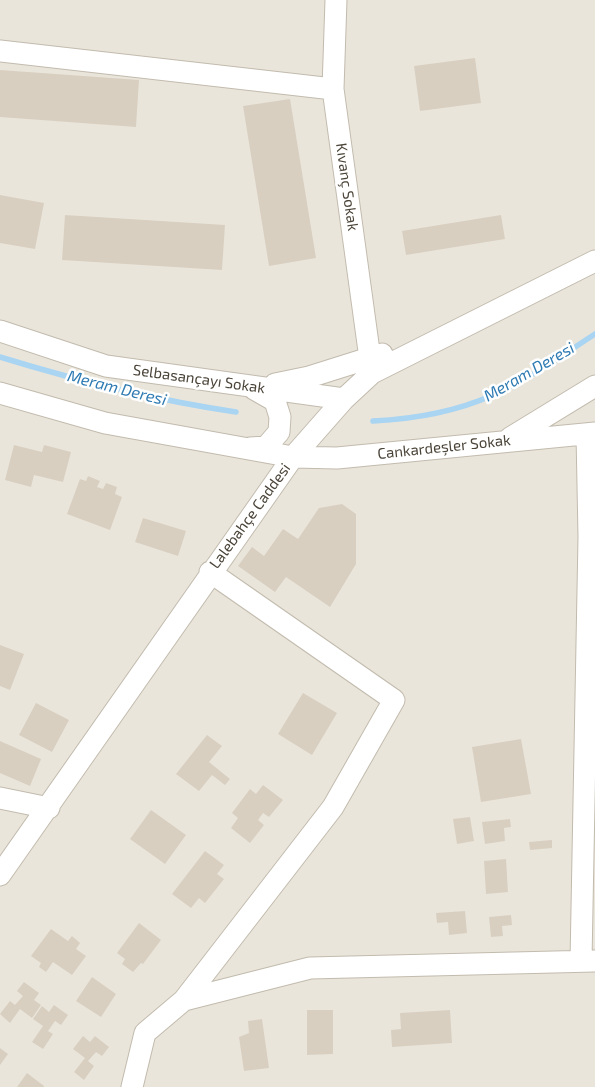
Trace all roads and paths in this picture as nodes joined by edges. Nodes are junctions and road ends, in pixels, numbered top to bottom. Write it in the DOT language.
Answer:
graph roads {
  1 [pos="336,0"];
  2 [pos="0,51"];
  3 [pos="333,90"];
  4 [pos="595,261"];
  5 [pos="0,331"];
  6 [pos="371,365"];
  7 [pos="595,386"];
  8 [pos="252,387"];
  9 [pos="0,394"];
  10 [pos="344,398"];
  11 [pos="591,434"];
  12 [pos="506,441"];
  13 [pos="242,448"];
  14 [pos="293,457"];
  15 [pos="210,572"];
  16 [pos="0,798"];
  17 [pos="49,808"];
  18 [pos="0,875"];
  19 [pos="588,961"];
  20 [pos="184,1000"];
  21 [pos="132,1087"];
  1 -- 3 [label="street, Kıvanç Sokak"];
  2 -- 3 [label="street"];
  3 -- 6 [label="street, Kıvanç Sokak"];
  4 -- 6 [label="street"];
  5 -- 8 [label="street, Selbasançayı Sokak"];
  6 -- 8 [label="street"];
  6 -- 10 [label="street, Lalebahçe Caddesi"];
  7 -- 12 [label="street"];
  8 -- 10 [label="street, Selbasançayı Sokak"];
  8 -- 13 [label="street"];
  9 -- 13 [label="street, Cankardeşler Sokak"];
  10 -- 14 [label="street, Lalebahçe Caddesi"];
  11 -- 12 [label="street, Cankardeşler Sokak"];
  11 -- 19 [label="street"];
  12 -- 14 [label="street, Cankardeşler Sokak"];
  13 -- 14 [label="street, Cankardeşler Sokak"];
  14 -- 15 [label="street, Lalebahçe Caddesi"];
  15 -- 17 [label="street, Lalebahçe Caddesi"];
  15 -- 20 [label="street"];
  16 -- 17 [label="street"];
  17 -- 18 [label="street, Lalebahçe Caddesi"];
  19 -- 20 [label="street"];
  20 -- 21 [label="street"];
}
